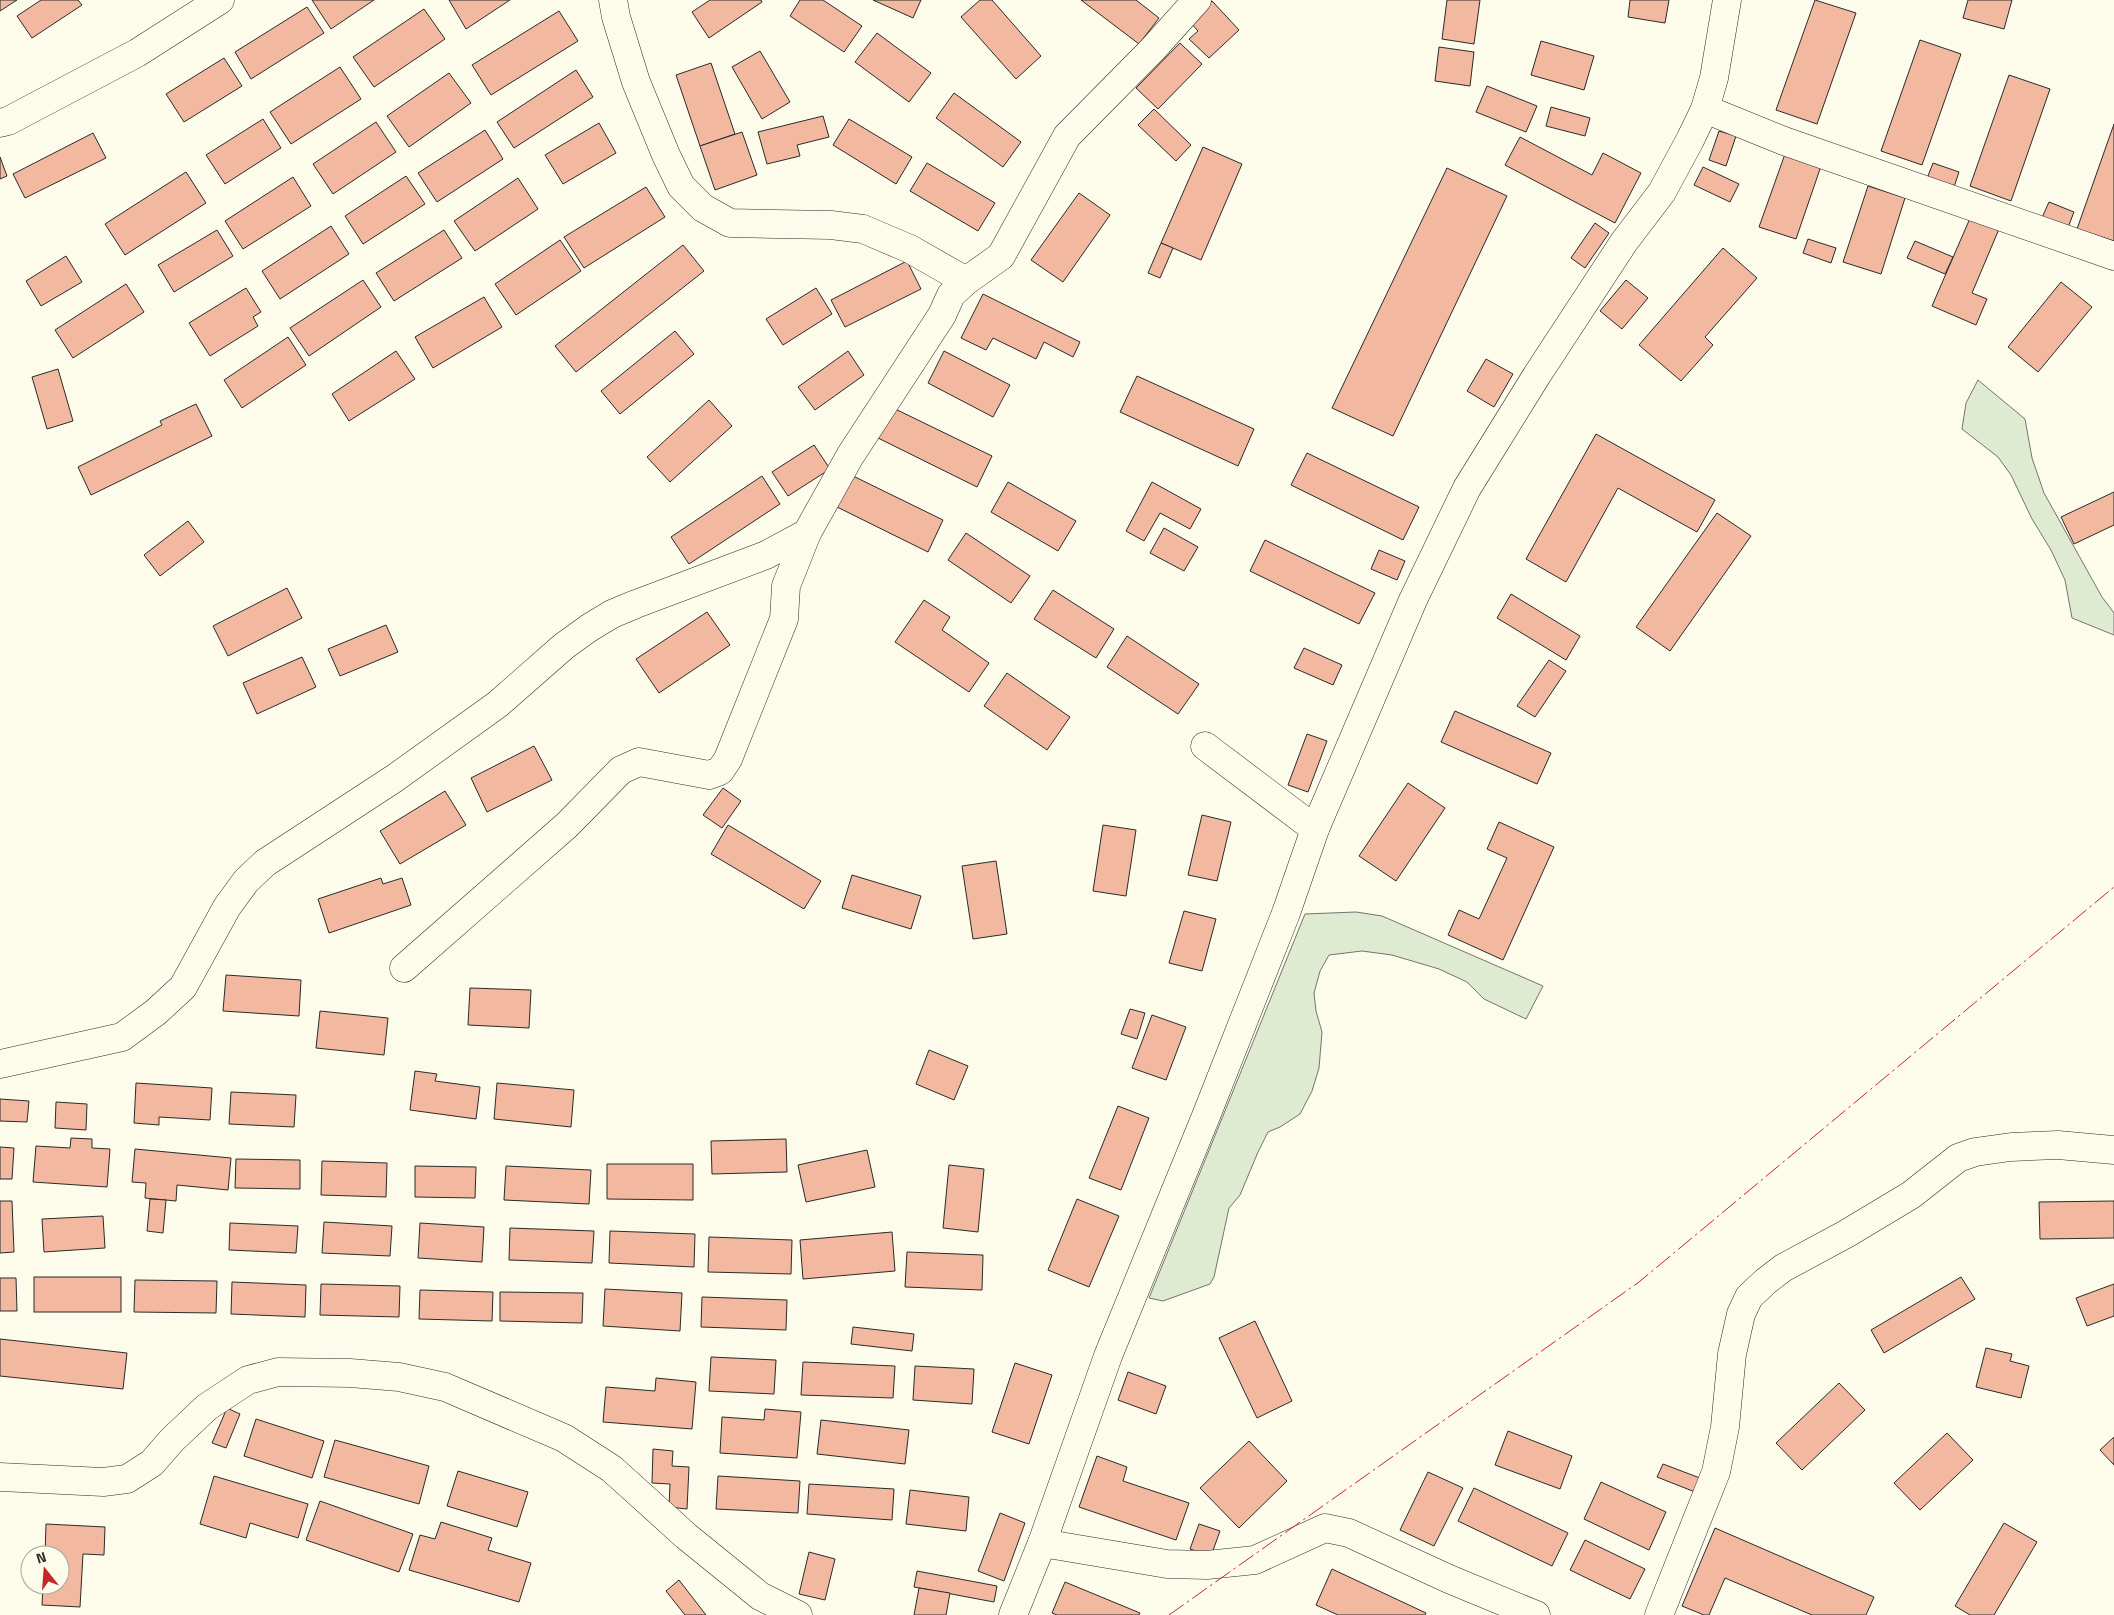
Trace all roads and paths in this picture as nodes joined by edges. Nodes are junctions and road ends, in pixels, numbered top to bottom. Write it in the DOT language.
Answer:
graph roads {
  1 [pos="220,0"];
  2 [pos="614,0"];
  3 [pos="1196,0"];
  4 [pos="1727,0"];
  5 [pos="1705,109"];
  6 [pos="0,123"];
  7 [pos="2114,256"];
  8 [pos="966,281"];
  9 [pos="807,533"];
  10 [pos="1205,746"];
  11 [pos="1315,829"];
  12 [pos="404,968"];
  13 [pos="0,1064"];
  14 [pos="2114,1150"];
  15 [pos="0,1477"];
  16 [pos="1042,1543"];
  17 [pos="795,1614"];
  18 [pos="1013,1615"];
  19 [pos="1536,1615"];
  20 [pos="1659,1615"];
  1 -- 6 [label="street"];
  2 -- 8 [label="street"];
  3 -- 8 [label="street"];
  4 -- 5 [label="street"];
  5 -- 7 [label="street"];
  5 -- 11 [label="street"];
  8 -- 9 [label="street"];
  9 -- 12 [label="street"];
  9 -- 13 [label="street"];
  10 -- 11 [label="street"];
  11 -- 16 [label="street"];
  14 -- 20 [label="street"];
  15 -- 17 [label="street"];
  16 -- 18 [label="street"];
  16 -- 19 [label="street"];
}
